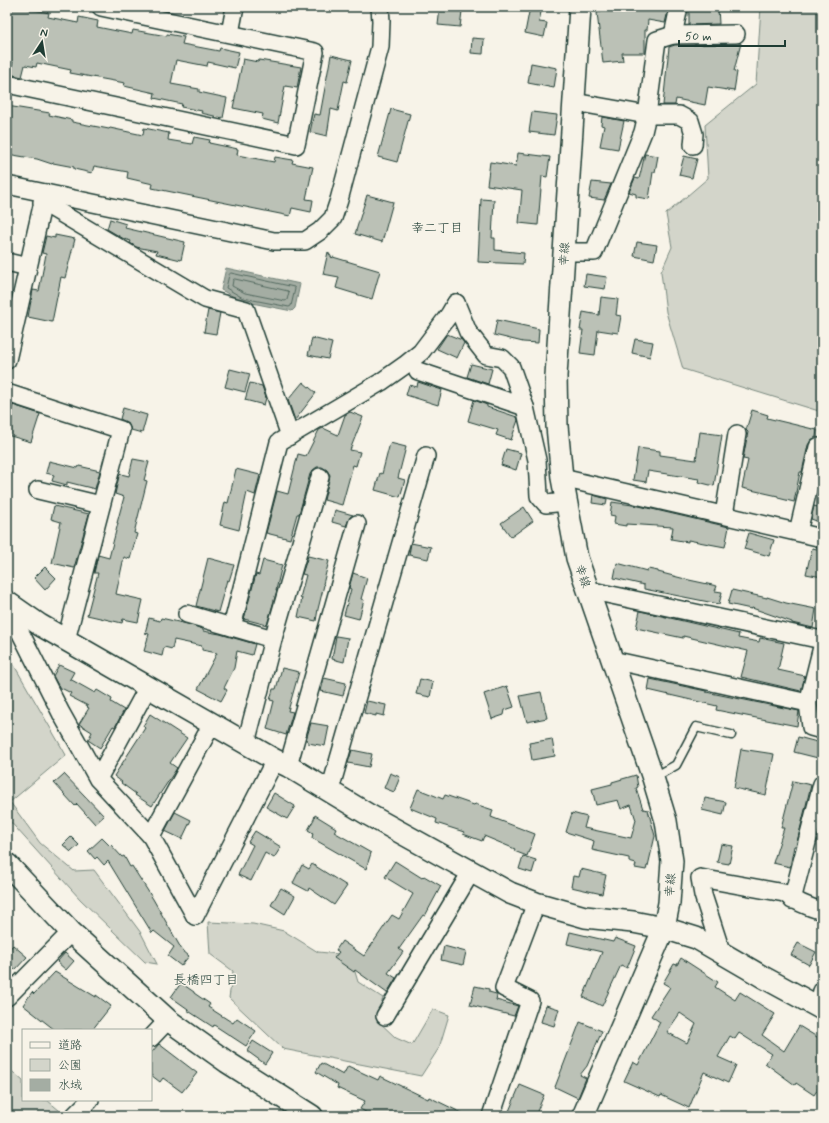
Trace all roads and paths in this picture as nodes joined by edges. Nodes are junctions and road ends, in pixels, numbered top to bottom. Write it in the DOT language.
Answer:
graph roads {
  1 [pos="101,7"];
  2 [pos="235,7"];
  3 [pos="380,7"];
  4 [pos="580,7"];
  5 [pos="679,7"];
  6 [pos="230,33"];
  7 [pos="736,34"];
  8 [pos="673,35"];
  9 [pos="7,84"];
  10 [pos="574,102"];
  11 [pos="647,115"];
  12 [pos="693,145"];
  13 [pos="7,185"];
  14 [pos="44,197"];
  15 [pos="565,252"];
  16 [pos="7,262"];
  17 [pos="28,267"];
  18 [pos="10,332"];
  19 [pos="7,360"];
  20 [pos="418,370"];
  21 [pos="7,393"];
  22 [pos="525,408"];
  23 [pos="737,434"];
  24 [pos="290,436"];
  25 [pos="818,447"];
  26 [pos="426,456"];
  27 [pos="320,477"];
  28 [pos="562,478"];
  29 [pos="38,490"];
  30 [pos="566,502"];
  31 [pos="101,505"];
  32 [pos="724,515"];
  33 [pos="357,524"];
  34 [pos="798,532"];
  35 [pos="822,538"];
  36 [pos="588,590"];
  37 [pos="7,602"];
  38 [pos="7,606"];
  39 [pos="187,614"];
  40 [pos="232,627"];
  41 [pos="273,639"];
  42 [pos="66,640"];
  43 [pos="822,648"];
  44 [pos="612,660"];
  45 [pos="148,687"];
  46 [pos="808,702"];
  47 [pos="212,724"];
  48 [pos="822,730"];
  49 [pos="731,735"];
  50 [pos="246,743"];
  51 [pos="282,763"];
  52 [pos="653,778"];
  53 [pos="98,779"];
  54 [pos="822,784"];
  55 [pos="330,790"];
  56 [pos="151,836"];
  57 [pos="7,864"];
  58 [pos="471,872"];
  59 [pos="792,900"];
  60 [pos="536,903"];
  61 [pos="822,911"];
  62 [pos="664,928"];
  63 [pos="71,932"];
  64 [pos="722,954"];
  65 [pos="7,997"];
  66 [pos="821,1002"];
  67 [pos="385,1016"];
  68 [pos="168,1020"];
  69 [pos="152,1037"];
  70 [pos="89,1101"];
  71 [pos="74,1116"];
  72 [pos="312,1116"];
  73 [pos="491,1116"];
  74 [pos="583,1116"];
  1 -- 6 [label="street"];
  2 -- 6 [label="street"];
  3 -- 14 [label="street"];
  4 -- 10 [label="street, 幸線"];
  5 -- 8 [label="street"];
  6 -- 9 [label="street"];
  7 -- 8 [label="street"];
  8 -- 11 [label="street"];
  10 -- 11 [label="street"];
  10 -- 15 [label="street, 幸線"];
  11 -- 12 [label="street"];
  11 -- 15 [label="street"];
  13 -- 14 [label="street"];
  14 -- 17 [label="street"];
  14 -- 24 [label="street"];
  15 -- 28 [label="street, 幸線"];
  16 -- 17 [label="street"];
  17 -- 18 [label="street"];
  18 -- 19 [label="street"];
  20 -- 22 [label="street"];
  21 -- 31 [label="street"];
  22 -- 24 [label="street"];
  22 -- 30 [label="street"];
  23 -- 32 [label="street"];
  24 -- 40 [label="street"];
  25 -- 34 [label="street"];
  26 -- 55 [label="street"];
  27 -- 41 [label="street"];
  28 -- 30 [label="street, 幸線"];
  28 -- 32 [label="street"];
  29 -- 31 [label="street"];
  30 -- 36 [label="street, 幸線"];
  31 -- 42 [label="street"];
  32 -- 34 [label="street"];
  33 -- 51 [label="street"];
  34 -- 35 [label="street"];
  36 -- 43 [label="street"];
  36 -- 44 [label="street, 幸線"];
  37 -- 42 [label="street"];
  38 -- 53 [label="street"];
  39 -- 40 [label="street"];
  40 -- 41 [label="street"];
  41 -- 50 [label="street"];
  42 -- 45 [label="street"];
  43 -- 46 [label="street"];
  44 -- 46 [label="street"];
  44 -- 52 [label="street, 幸線"];
  45 -- 47 [label="street"];
  45 -- 53 [label="street"];
  46 -- 48 [label="street"];
  47 -- 50 [label="street"];
  47 -- 56 [label="street"];
  49 -- 52 [label="lane"];
  50 -- 51 [label="street"];
  51 -- 55 [label="street"];
  51 -- 56 [label="street"];
  52 -- 62 [label="street, 幸線"];
  53 -- 56 [label="street"];
  54 -- 59 [label="street"];
  55 -- 58 [label="street"];
  57 -- 63 [label="street"];
  58 -- 60 [label="street"];
  58 -- 67 [label="street"];
  59 -- 61 [label="street"];
  59 -- 64 [label="street"];
  60 -- 62 [label="street"];
  60 -- 73 [label="street"];
  62 -- 64 [label="street"];
  62 -- 74 [label="street, 幸線"];
  63 -- 65 [label="street"];
  63 -- 68 [label="street"];
  64 -- 66 [label="street"];
  68 -- 69 [label="street"];
  68 -- 72 [label="street"];
  70 -- 71 [label="street"];
}
